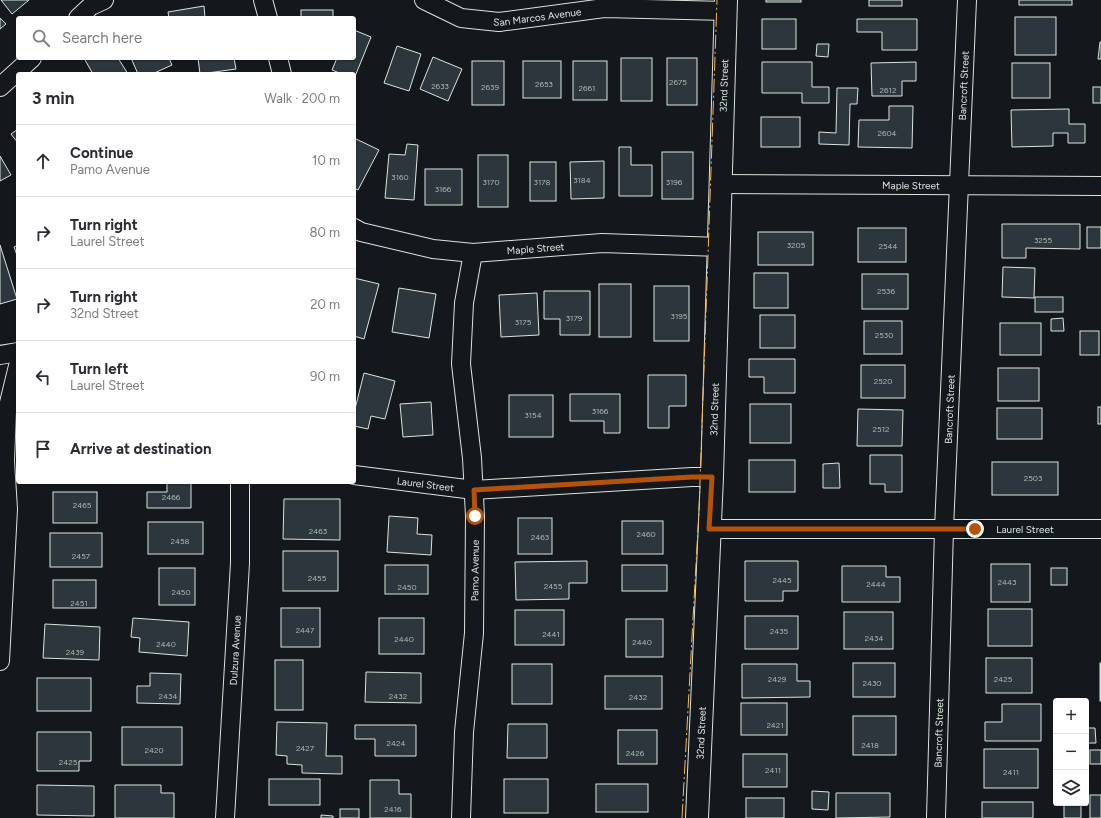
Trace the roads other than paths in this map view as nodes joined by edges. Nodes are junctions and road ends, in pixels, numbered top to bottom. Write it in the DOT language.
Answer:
graph roads {
  1 [pos="104,0"];
  2 [pos="263,0"];
  3 [pos="424,0"];
  4 [pos="967,0"];
  5 [pos="726,6"];
  6 [pos="80,16"];
  7 [pos="267,16"];
  8 [pos="30,60"];
  9 [pos="278,60"];
  10 [pos="16,72"];
  11 [pos="17,72"];
  12 [pos="282,72"];
  13 [pos="0,87"];
  14 [pos="721,184"];
  15 [pos="959,185"];
  16 [pos="1101,186"];
  17 [pos="356,229"];
  18 [pos="720,247"];
  19 [pos="473,253"];
  20 [pos="16,352"];
  21 [pos="0,355"];
  22 [pos="16,374"];
  23 [pos="356,475"];
  24 [pos="712,477"];
  25 [pos="240,484"];
  26 [pos="474,490"];
  27 [pos="709,529"];
  28 [pos="944,529"];
  29 [pos="1101,529"];
  30 [pos="0,661"];
  31 [pos="225,818"];
  32 [pos="461,818"];
  33 [pos="697,818"];
  34 [pos="936,818"];
  1 -- 6 [label="street"];
  2 -- 7 [label="street"];
  3 -- 5 [label="street, San Marcos Avenue"];
  4 -- 15 [label="street, Bancroft Street"];
  5 -- 14 [label="street, 32nd Street"];
  8 -- 11 [label="street"];
  9 -- 12 [label="street"];
  10 -- 13 [label="street"];
  14 -- 15 [label="street, Maple Street"];
  14 -- 18 [label="street, 32nd Street"];
  15 -- 16 [label="street, Maple Street"];
  15 -- 28 [label="street, Bancroft Street"];
  17 -- 19 [label="street, Maple Street"];
  18 -- 19 [label="street, Maple Street"];
  18 -- 24 [label="street, 32nd Street"];
  19 -- 26 [label="street, Pamo Avenue"];
  20 -- 21 [label="street"];
  22 -- 30 [label="street"];
  23 -- 26 [label="street, Laurel Street"];
  24 -- 26 [label="street, Laurel Street"];
  24 -- 27 [label="street, 32nd Street"];
  25 -- 31 [label="street, Dulzura Avenue"];
  26 -- 32 [label="street, Pamo Avenue"];
  27 -- 28 [label="street, Laurel Street"];
  27 -- 33 [label="street, 32nd Street"];
  28 -- 29 [label="street, Laurel Street"];
  28 -- 34 [label="street, Bancroft Street"];
}
